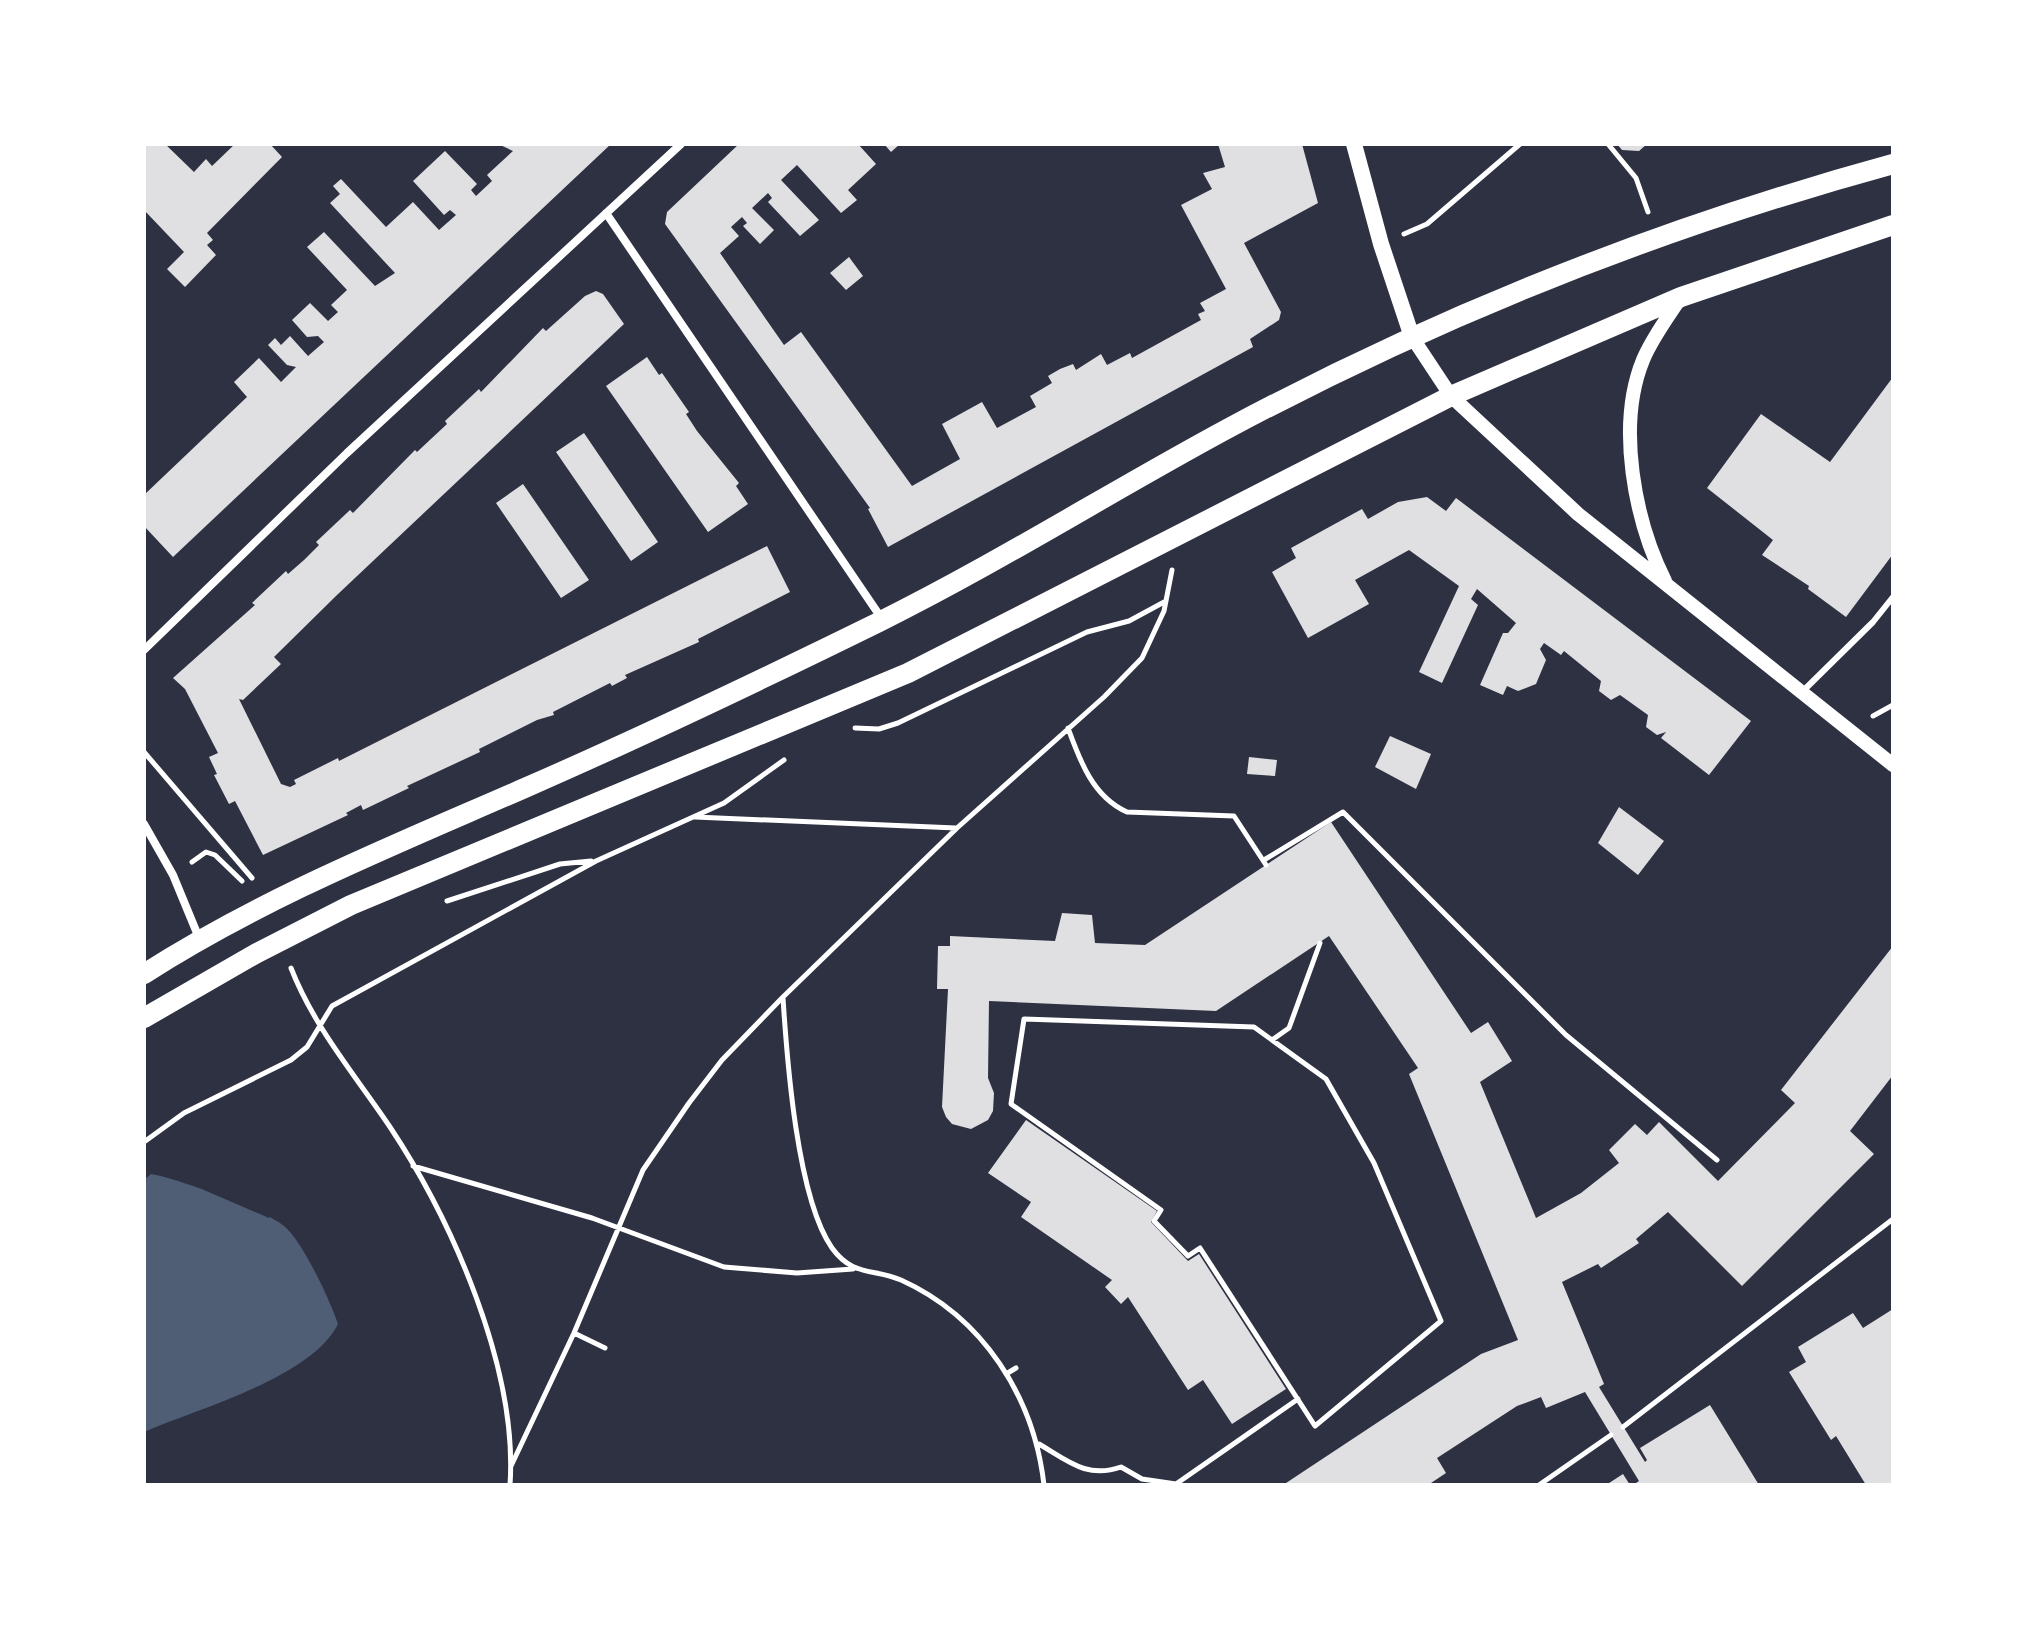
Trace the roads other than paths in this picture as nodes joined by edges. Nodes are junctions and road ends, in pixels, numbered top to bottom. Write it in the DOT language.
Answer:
graph roads {
  1 [pos="681,144"];
  2 [pos="1354,144"];
  3 [pos="1893,164"];
  4 [pos="606,213"];
  5 [pos="1893,225"];
  6 [pos="1681,297"];
  7 [pos="1412,337"];
  8 [pos="1451,396"];
  9 [pos="1668,589"];
  10 [pos="1893,597"];
  11 [pos="883,620"];
  12 [pos="144,650"];
  13 [pos="1802,692"];
  14 [pos="1893,765"];
  15 [pos="144,824"];
  16 [pos="200,938"];
  17 [pos="144,974"];
  18 [pos="144,1018"];
  1 -- 4 [label="street"];
  2 -- 7 [label="main road"];
  3 -- 7 [label="main road"];
  4 -- 11 [label="street"];
  4 -- 12 [label="street"];
  5 -- 6 [label="main road"];
  6 -- 8 [label="main road"];
  6 -- 9 [label="street"];
  7 -- 8 [label="street"];
  7 -- 11 [label="main road"];
  8 -- 9 [label="street"];
  8 -- 18 [label="main road"];
  9 -- 13 [label="street"];
  10 -- 13 [label="lane"];
  11 -- 16 [label="main road"];
  13 -- 14 [label="street"];
  15 -- 16 [label="street"];
  16 -- 17 [label="main road"];
}
